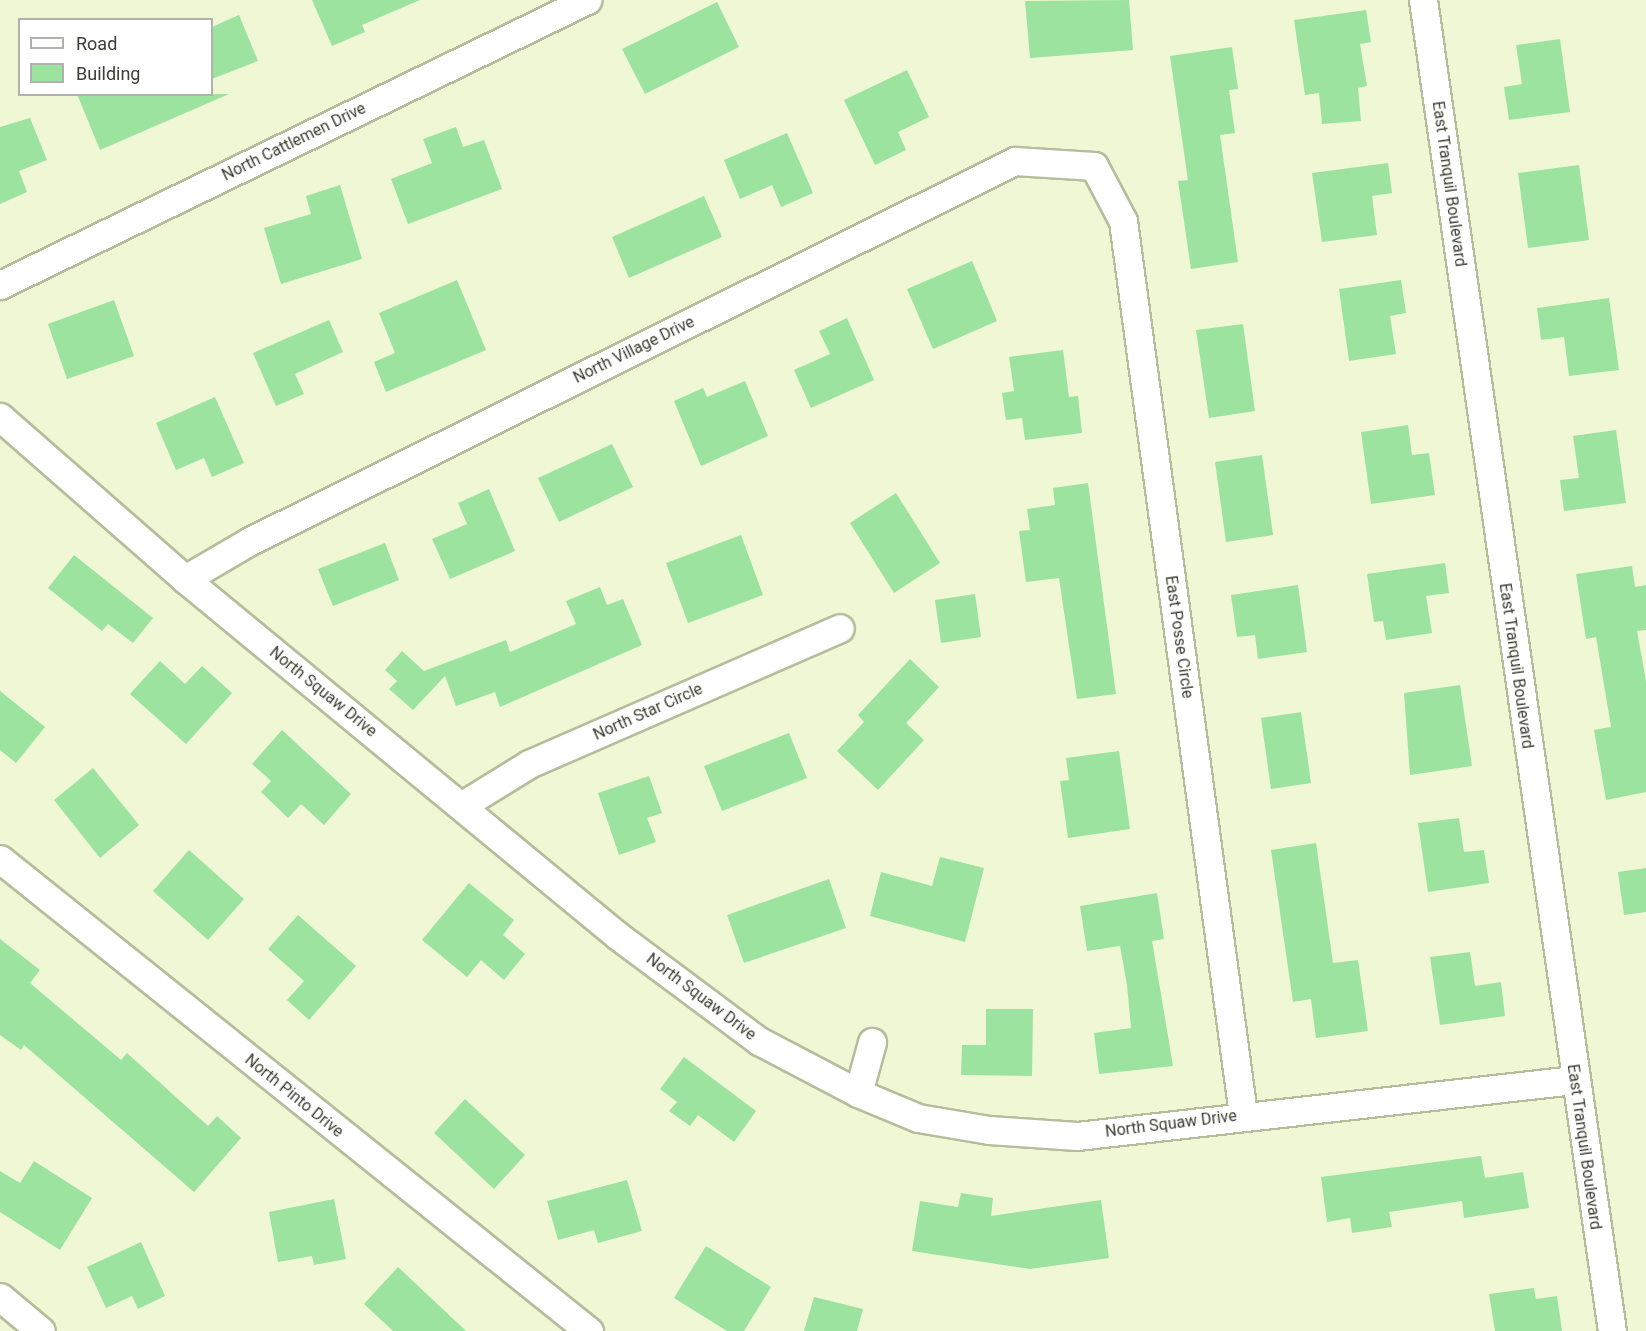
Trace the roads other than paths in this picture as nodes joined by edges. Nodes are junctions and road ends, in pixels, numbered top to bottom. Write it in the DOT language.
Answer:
graph roads {
  1 [pos="588,0"];
  2 [pos="1423,0"];
  3 [pos="1094,166"];
  4 [pos="0,285"];
  5 [pos="0,417"];
  6 [pos="185,579"];
  7 [pos="840,628"];
  8 [pos="461,806"];
  9 [pos="0,859"];
  10 [pos="872,1042"];
  11 [pos="1574,1080"];
  12 [pos="858,1093"];
  13 [pos="1244,1115"];
  14 [pos="0,1297"];
  15 [pos="41,1331"];
  16 [pos="589,1331"];
  17 [pos="1612,1331"];
  1 -- 4 [label="street, North Cattlemen Drive"];
  2 -- 11 [label="street, East Tranquil Boulevard"];
  3 -- 6 [label="street, North Village Drive"];
  3 -- 13 [label="street, East Posse Circle"];
  5 -- 6 [label="street, North Squaw Drive"];
  6 -- 8 [label="street, North Squaw Drive"];
  7 -- 8 [label="street, North Star Circle"];
  8 -- 12 [label="street, North Squaw Drive"];
  9 -- 16 [label="street, North Pinto Drive"];
  10 -- 12 [label="street"];
  11 -- 13 [label="street, North Squaw Drive"];
  11 -- 17 [label="street, East Tranquil Boulevard"];
  12 -- 13 [label="street, North Squaw Drive"];
  14 -- 15 [label="street"];
}
